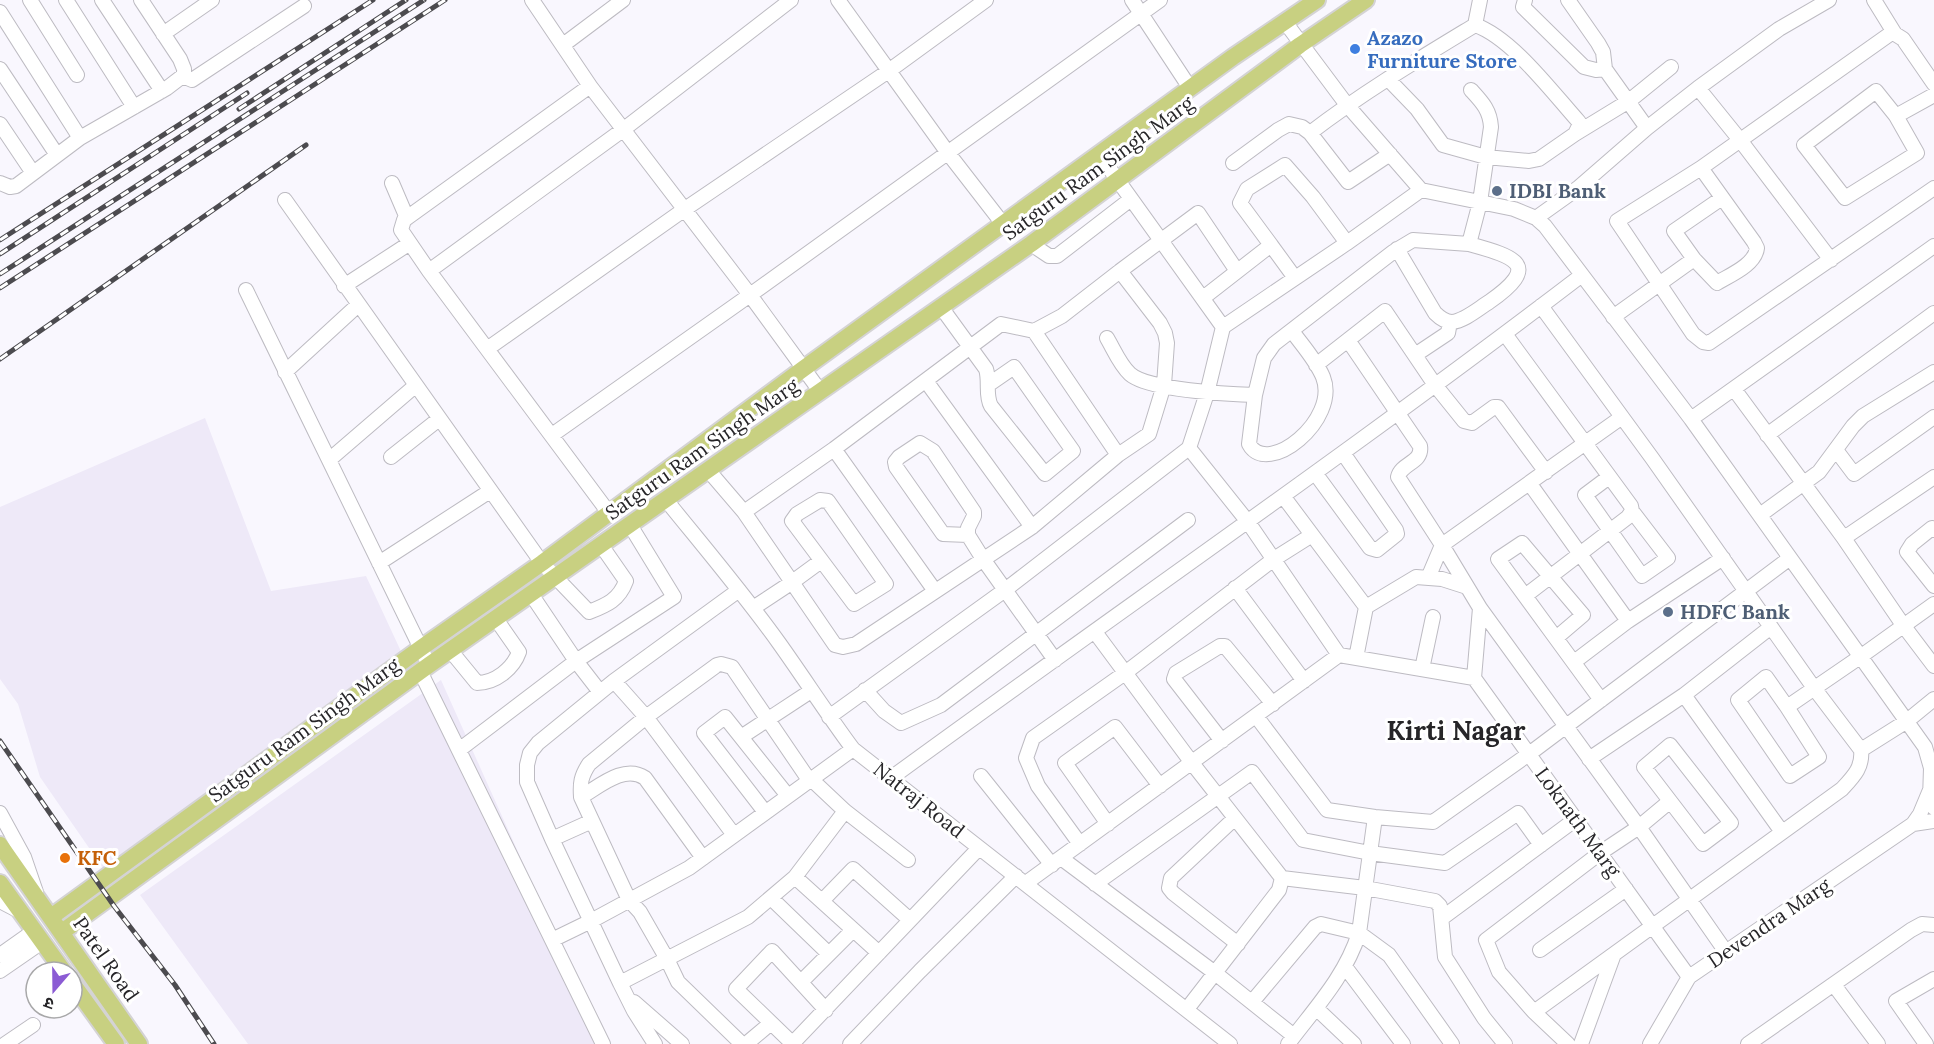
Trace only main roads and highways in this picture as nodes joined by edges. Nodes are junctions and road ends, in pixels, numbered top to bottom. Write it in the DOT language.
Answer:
graph roads {
  1 [pos="1317,0"];
  2 [pos="1366,0"];
  3 [pos="0,845"];
  4 [pos="0,884"];
  5 [pos="51,917"];
  6 [pos="62,932"];
  7 [pos="55,960"];
  8 [pos="84,1000"];
  9 [pos="116,1044"];
  10 [pos="139,1044"];
  1 -- 5 [label="main road, Satguru Ram Singh Marg"];
  2 -- 6 [label="main road, Satguru Ram Singh Marg"];
  3 -- 5 [label="main road, Patel Road"];
  4 -- 7 [label="main road"];
  5 -- 6 [label="main road, Patel Road"];
  6 -- 10 [label="main road, Patel Road"];
  8 -- 9 [label="main road, Patel Road"];
}
